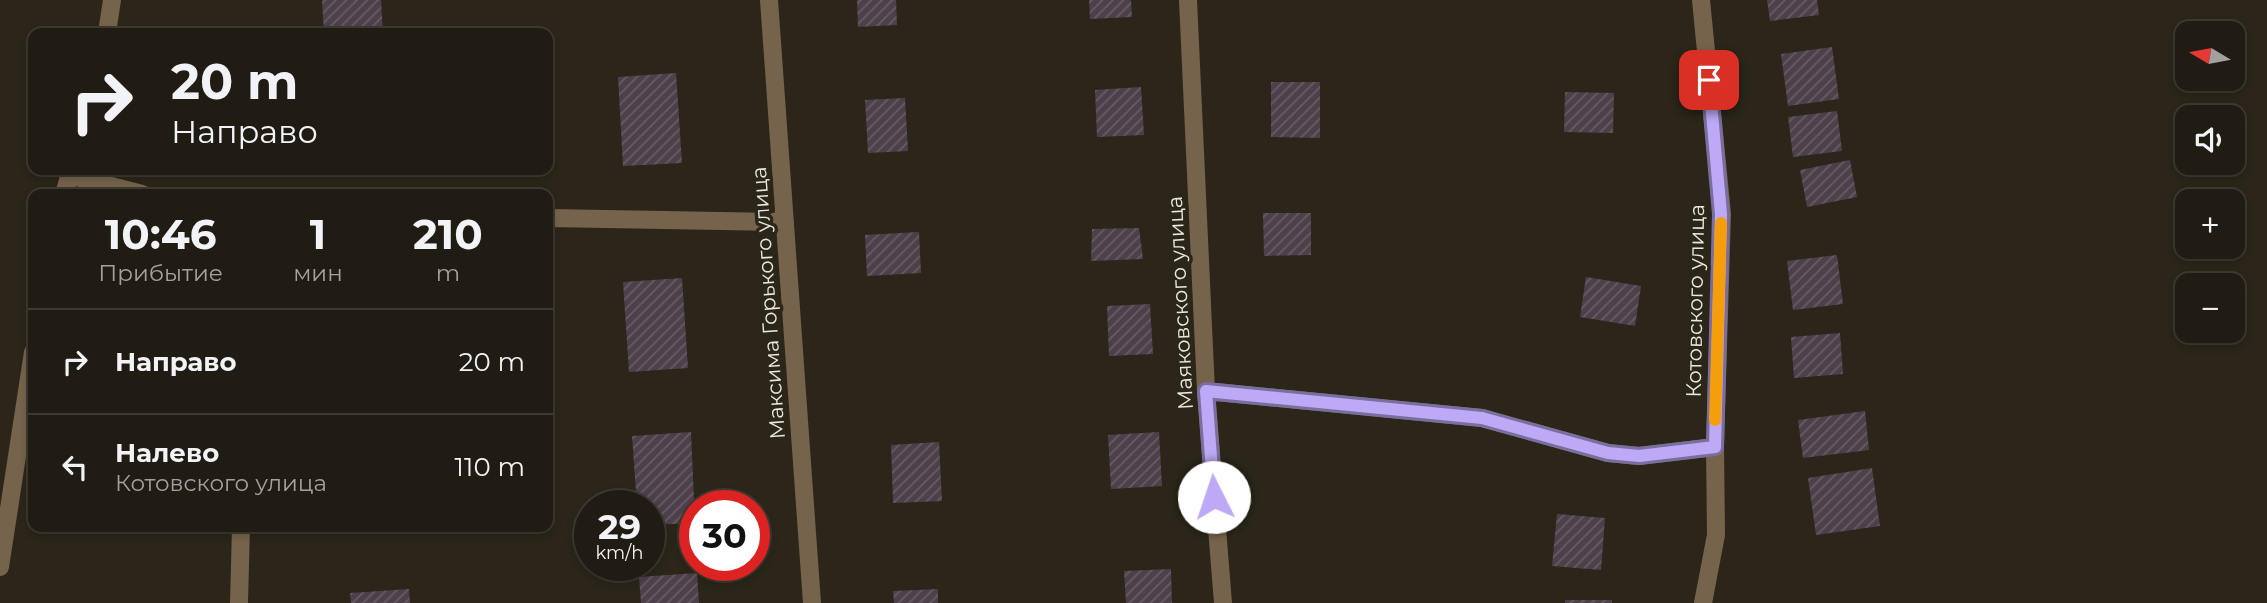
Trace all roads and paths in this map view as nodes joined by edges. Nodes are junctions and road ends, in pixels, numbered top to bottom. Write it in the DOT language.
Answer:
graph roads {
  1 [pos="112,0"];
  2 [pos="769,0"];
  3 [pos="1188,0"];
  4 [pos="1701,0"];
  5 [pos="108,28"];
  6 [pos="80,175"];
  7 [pos="126,189"];
  8 [pos="553,218"];
  9 [pos="785,222"];
  10 [pos="28,385"];
  11 [pos="1206,391"];
  12 [pos="1715,447"];
  13 [pos="241,532"];
  14 [pos="0,567"];
  15 [pos="239,603"];
  16 [pos="812,603"];
  17 [pos="1223,603"];
  18 [pos="1703,603"];
  1 -- 5 [label="street"];
  2 -- 9 [label="street, Максима Горького улица"];
  3 -- 11 [label="street, Маяковского улица"];
  4 -- 12 [label="street, Котовского улица"];
  6 -- 7 [label="street"];
  8 -- 9 [label="street"];
  9 -- 16 [label="street, Максима Горького улица"];
  10 -- 14 [label="street"];
  11 -- 12 [label="street"];
  11 -- 17 [label="street, Маяковского улица"];
  12 -- 18 [label="street, Котовского улица"];
  13 -- 15 [label="street"];
}
